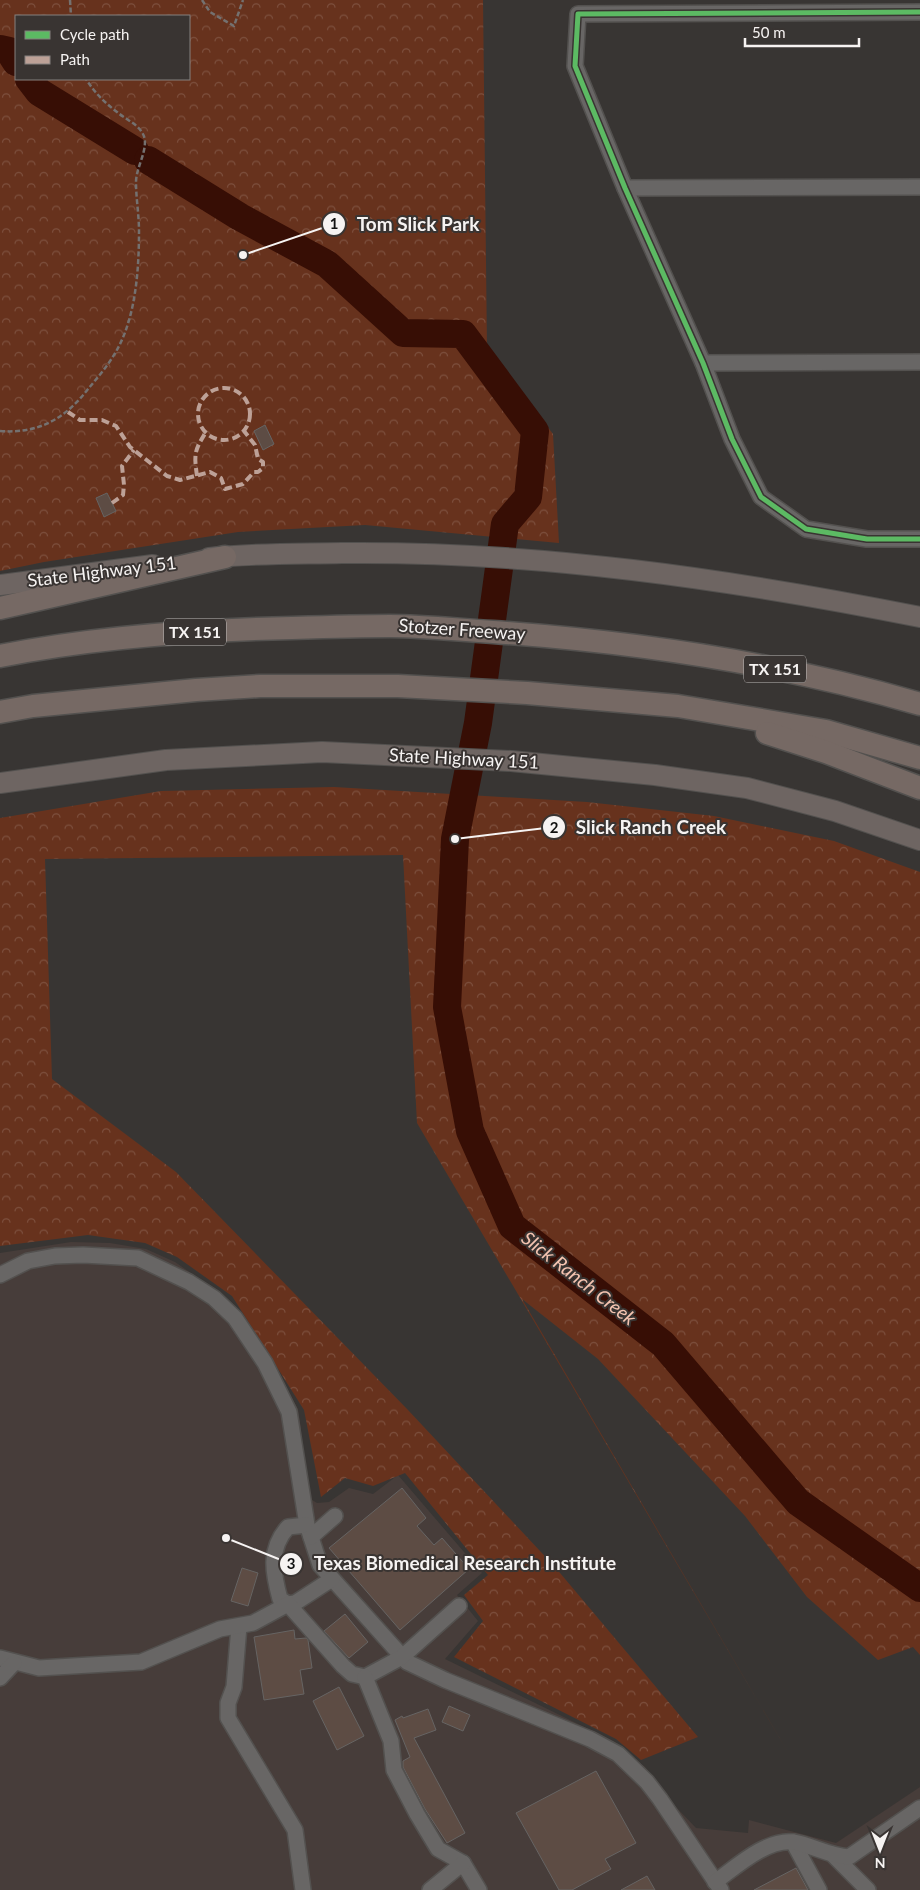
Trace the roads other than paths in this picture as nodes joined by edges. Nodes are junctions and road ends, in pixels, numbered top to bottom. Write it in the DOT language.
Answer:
graph roads {
  1 [pos="920,12"];
  2 [pos="920,187"];
  3 [pos="624,188"];
  4 [pos="920,362"];
  5 [pos="703,363"];
  6 [pos="920,539"];
  7 [pos="225,557"];
  8 [pos="0,585"];
  9 [pos="0,608"];
  10 [pos="920,616"];
  11 [pos="0,656"];
  12 [pos="920,704"];
  13 [pos="33,706"];
  14 [pos="678,706"];
  15 [pos="0,712"];
  16 [pos="0,718"];
  17 [pos="920,758"];
  18 [pos="0,783"];
  19 [pos="920,788"];
  20 [pos="920,840"];
  21 [pos="0,1274"];
  22 [pos="335,1516"];
  23 [pos="308,1531"];
  24 [pos="332,1579"];
  25 [pos="288,1604"];
  26 [pos="459,1606"];
  27 [pos="239,1626"];
  28 [pos="402,1657"];
  29 [pos="7,1661"];
  30 [pos="365,1677"];
  31 [pos="0,1678"];
  32 [pos="920,1808"];
  33 [pos="793,1842"];
  34 [pos="832,1854"];
  35 [pos="463,1863"];
  36 [pos="718,1886"];
  37 [pos="303,1890"];
  38 [pos="430,1890"];
  39 [pos="478,1890"];
  40 [pos="818,1890"];
  41 [pos="868,1890"];
  1 -- 3 [label="street"];
  2 -- 3 [label="street"];
  3 -- 5 [label="street"];
  4 -- 5 [label="street"];
  5 -- 6 [label="street"];
  7 -- 8 [label="main road, State Highway 151"];
  7 -- 9 [label="highway"];
  7 -- 10 [label="main road, State Highway 151"];
  11 -- 12 [label="highway, Stotzer Freeway / TX 151"];
  13 -- 14 [label="highway"];
  13 -- 15 [label="highway"];
  13 -- 16 [label="highway"];
  14 -- 17 [label="highway"];
  14 -- 19 [label="highway"];
  18 -- 20 [label="main road, State Highway 151"];
  21 -- 23 [label="street"];
  22 -- 23 [label="street"];
  23 -- 24 [label="street"];
  23 -- 25 [label="street"];
  24 -- 25 [label="street"];
  24 -- 28 [label="street"];
  25 -- 27 [label="street"];
  25 -- 30 [label="street"];
  26 -- 28 [label="street"];
  27 -- 29 [label="street"];
  27 -- 37 [label="street"];
  28 -- 30 [label="street"];
  28 -- 36 [label="street"];
  29 -- 31 [label="street"];
  30 -- 35 [label="street"];
  32 -- 34 [label="street"];
  33 -- 34 [label="street"];
  33 -- 36 [label="street"];
  33 -- 40 [label="street"];
  34 -- 41 [label="street"];
  35 -- 38 [label="street"];
  35 -- 39 [label="street"];
}
